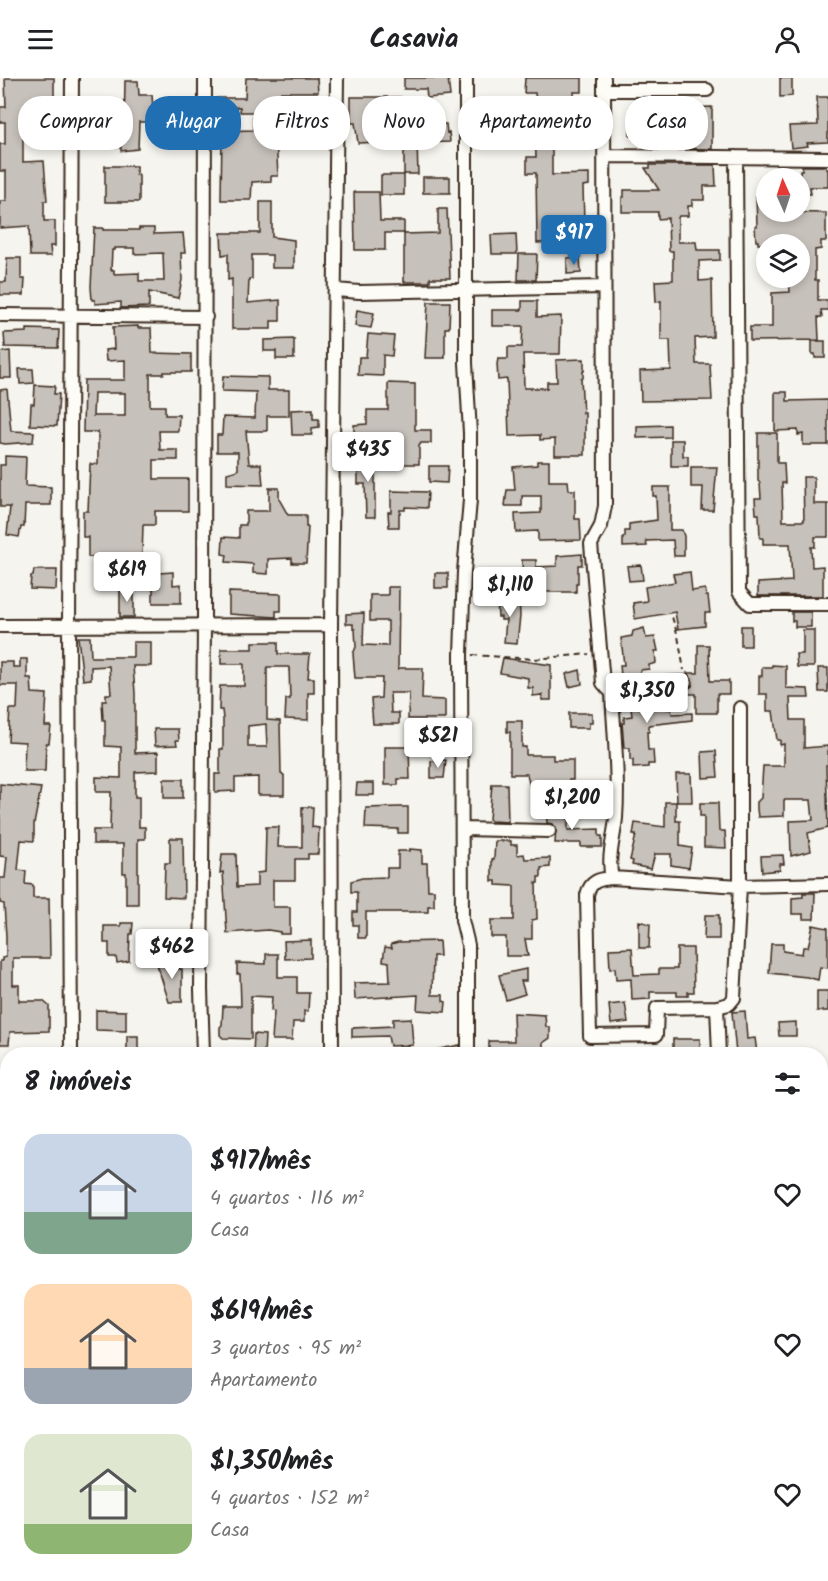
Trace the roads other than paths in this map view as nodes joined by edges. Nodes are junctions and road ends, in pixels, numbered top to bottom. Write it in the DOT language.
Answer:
graph roads {
  1 [pos="72,78"];
  2 [pos="205,78"];
  3 [pos="337,78"];
  4 [pos="466,78"];
  5 [pos="604,84"];
  6 [pos="707,90"];
  7 [pos="605,156"];
  8 [pos="736,157"];
  9 [pos="828,158"];
  10 [pos="604,286"];
  11 [pos="336,290"];
  12 [pos="466,290"];
  13 [pos="0,315"];
  14 [pos="72,316"];
  15 [pos="206,317"];
  16 [pos="828,604"];
  17 [pos="204,624"];
  18 [pos="69,625"];
  19 [pos="331,625"];
  20 [pos="0,626"];
  21 [pos="685,682"];
  22 [pos="608,688"];
  23 [pos="740,708"];
  24 [pos="462,829"];
  25 [pos="549,831"];
  26 [pos="612,878"];
  27 [pos="828,884"];
  28 [pos="740,886"];
  29 [pos="717,1007"];
  30 [pos="71,1047"];
  31 [pos="203,1047"];
  32 [pos="332,1047"];
  33 [pos="468,1047"];
  34 [pos="719,1047"];
  1 -- 14 [label="street"];
  2 -- 15 [label="street"];
  3 -- 11 [label="street"];
  4 -- 12 [label="street"];
  5 -- 6 [label="street"];
  5 -- 7 [label="street"];
  7 -- 8 [label="street"];
  7 -- 10 [label="street"];
  8 -- 9 [label="street"];
  8 -- 16 [label="street"];
  10 -- 12 [label="street"];
  10 -- 22 [label="street"];
  11 -- 12 [label="street"];
  11 -- 19 [label="street"];
  12 -- 24 [label="street"];
  13 -- 14 [label="street"];
  14 -- 15 [label="street"];
  14 -- 18 [label="street"];
  15 -- 17 [label="street"];
  17 -- 18 [label="street"];
  17 -- 19 [label="street"];
  17 -- 31 [label="street"];
  18 -- 20 [label="street"];
  18 -- 30 [label="street"];
  19 -- 32 [label="street"];
  21 -- 22 [label="street"];
  22 -- 26 [label="street"];
  23 -- 28 [label="street"];
  24 -- 25 [label="street"];
  24 -- 33 [label="street"];
  26 -- 28 [label="street"];
  26 -- 29 [label="street"];
  27 -- 28 [label="street"];
  28 -- 29 [label="street"];
  29 -- 34 [label="street"];
}
